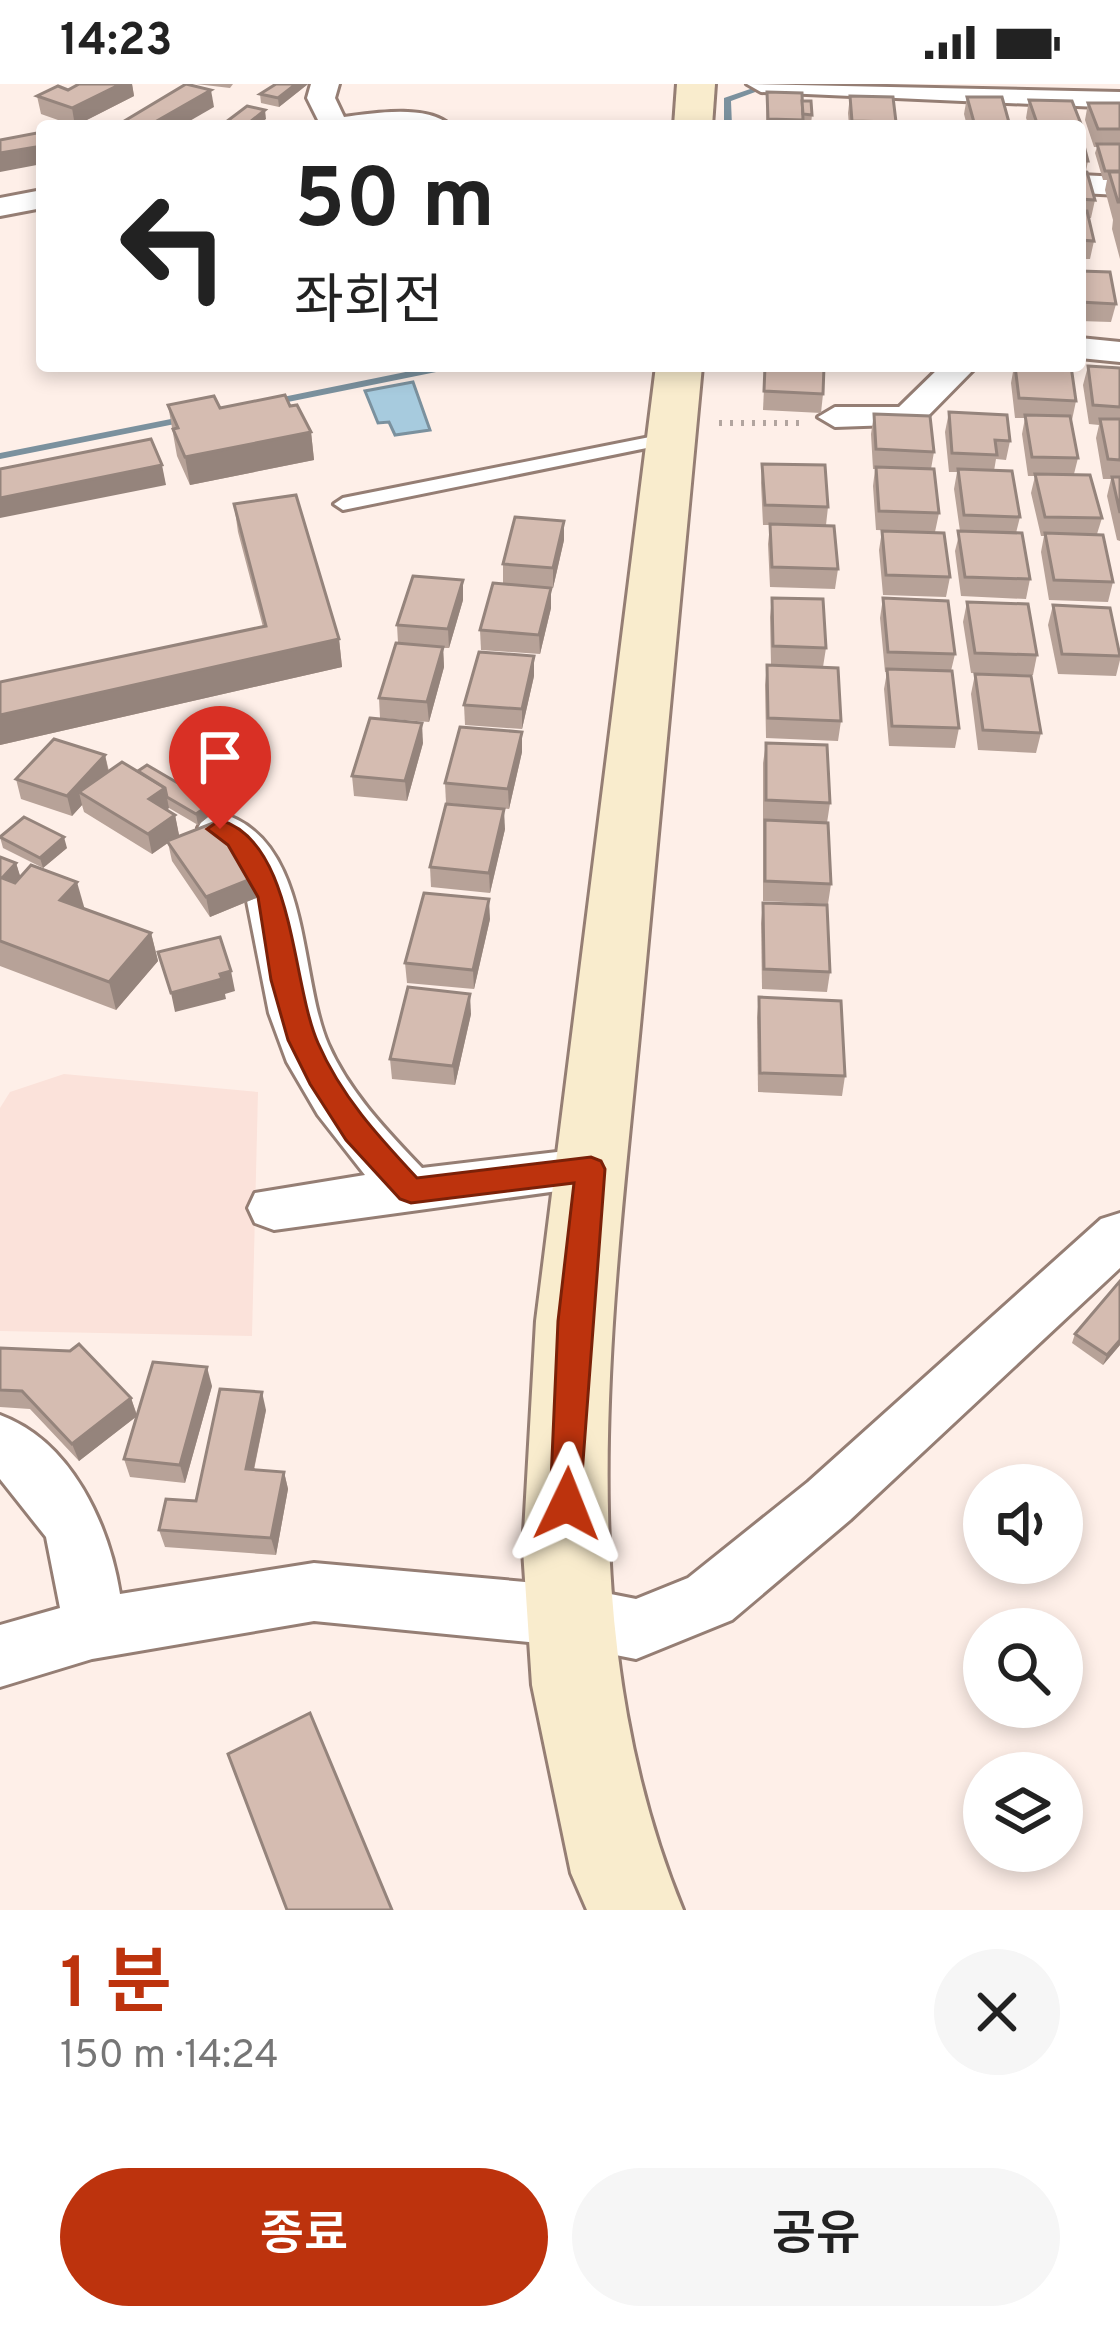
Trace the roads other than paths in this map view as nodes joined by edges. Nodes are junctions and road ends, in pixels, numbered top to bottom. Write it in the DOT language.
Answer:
graph roads {
  1 [pos="325,84"];
  2 [pos="695,84"];
  3 [pos="761,84"];
  4 [pos="1120,100"];
  5 [pos="333,120"];
  6 [pos="693,120"];
  7 [pos="1086,184"];
  8 [pos="1120,186"];
  9 [pos="1086,349"];
  10 [pos="1120,352"];
  11 [pos="954,372"];
  12 [pos="676,409"];
  13 [pos="835,417"];
  14 [pos="343,504"];
  15 [pos="220,829"];
  16 [pos="591,1169"];
  17 [pos="411,1191"];
  18 [pos="274,1208"];
  19 [pos="1120,1234"];
  20 [pos="0,1441"];
  21 [pos="570,1616"];
  22 [pos="92,1629"];
  23 [pos="0,1656"];
  24 [pos="636,1910"];
  1 -- 5 [label="street"];
  2 -- 6 [label="street"];
  3 -- 4 [label="street"];
  7 -- 8 [label="street"];
  9 -- 10 [label="street"];
  11 -- 13 [label="street"];
  12 -- 14 [label="lane"];
  12 -- 16 [label="street"];
  15 -- 17 [label="street"];
  16 -- 17 [label="street"];
  16 -- 21 [label="street"];
  17 -- 18 [label="street"];
  19 -- 21 [label="street"];
  20 -- 22 [label="street"];
  21 -- 22 [label="street"];
  21 -- 24 [label="street"];
  22 -- 23 [label="street"];
}
